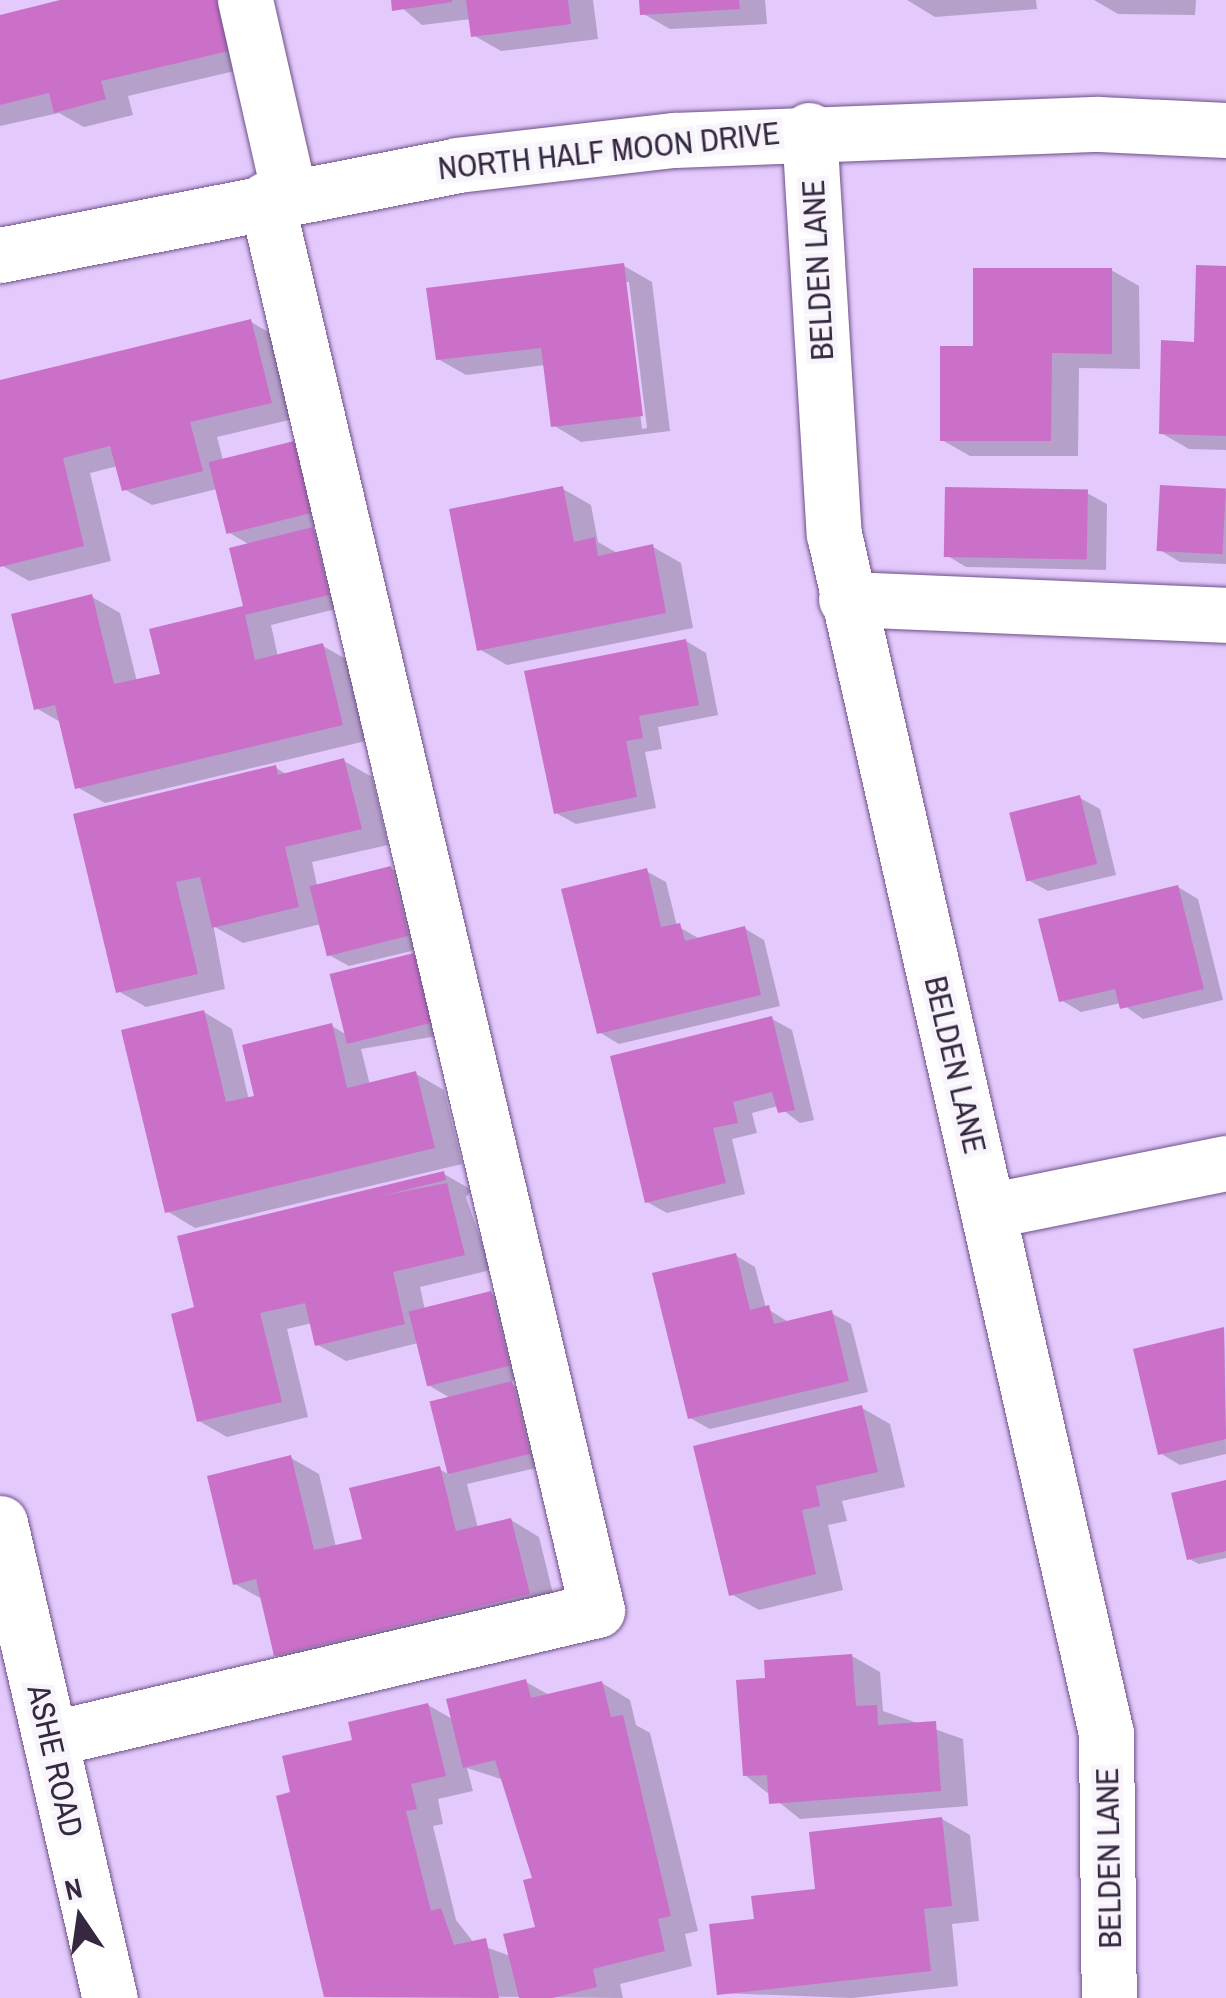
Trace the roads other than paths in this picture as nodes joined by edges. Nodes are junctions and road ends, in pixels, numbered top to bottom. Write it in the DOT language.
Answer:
graph roads {
  1 [pos="244,0"];
  2 [pos="810,130"];
  3 [pos="1226,130"];
  4 [pos="278,196"];
  5 [pos="0,255"];
  6 [pos="846,599"];
  7 [pos="1226,615"];
  8 [pos="1226,1163"];
  9 [pos="988,1211"];
  10 [pos="0,1523"];
  11 [pos="50,1739"];
  12 [pos="110,1998"];
  13 [pos="1109,1998"];
  1 -- 4 [label="street"];
  2 -- 3 [label="street, NORTH HALF MOON DRIVE"];
  2 -- 4 [label="street, NORTH HALF MOON DRIVE"];
  2 -- 6 [label="street, BELDEN LANE"];
  4 -- 5 [label="street, NORTH HALF MOON DRIVE"];
  4 -- 11 [label="street"];
  6 -- 7 [label="street"];
  6 -- 9 [label="street, BELDEN LANE"];
  8 -- 9 [label="street"];
  9 -- 13 [label="street, BELDEN LANE"];
  10 -- 11 [label="street, ASHE ROAD"];
  11 -- 12 [label="street, ASHE ROAD"];
}
